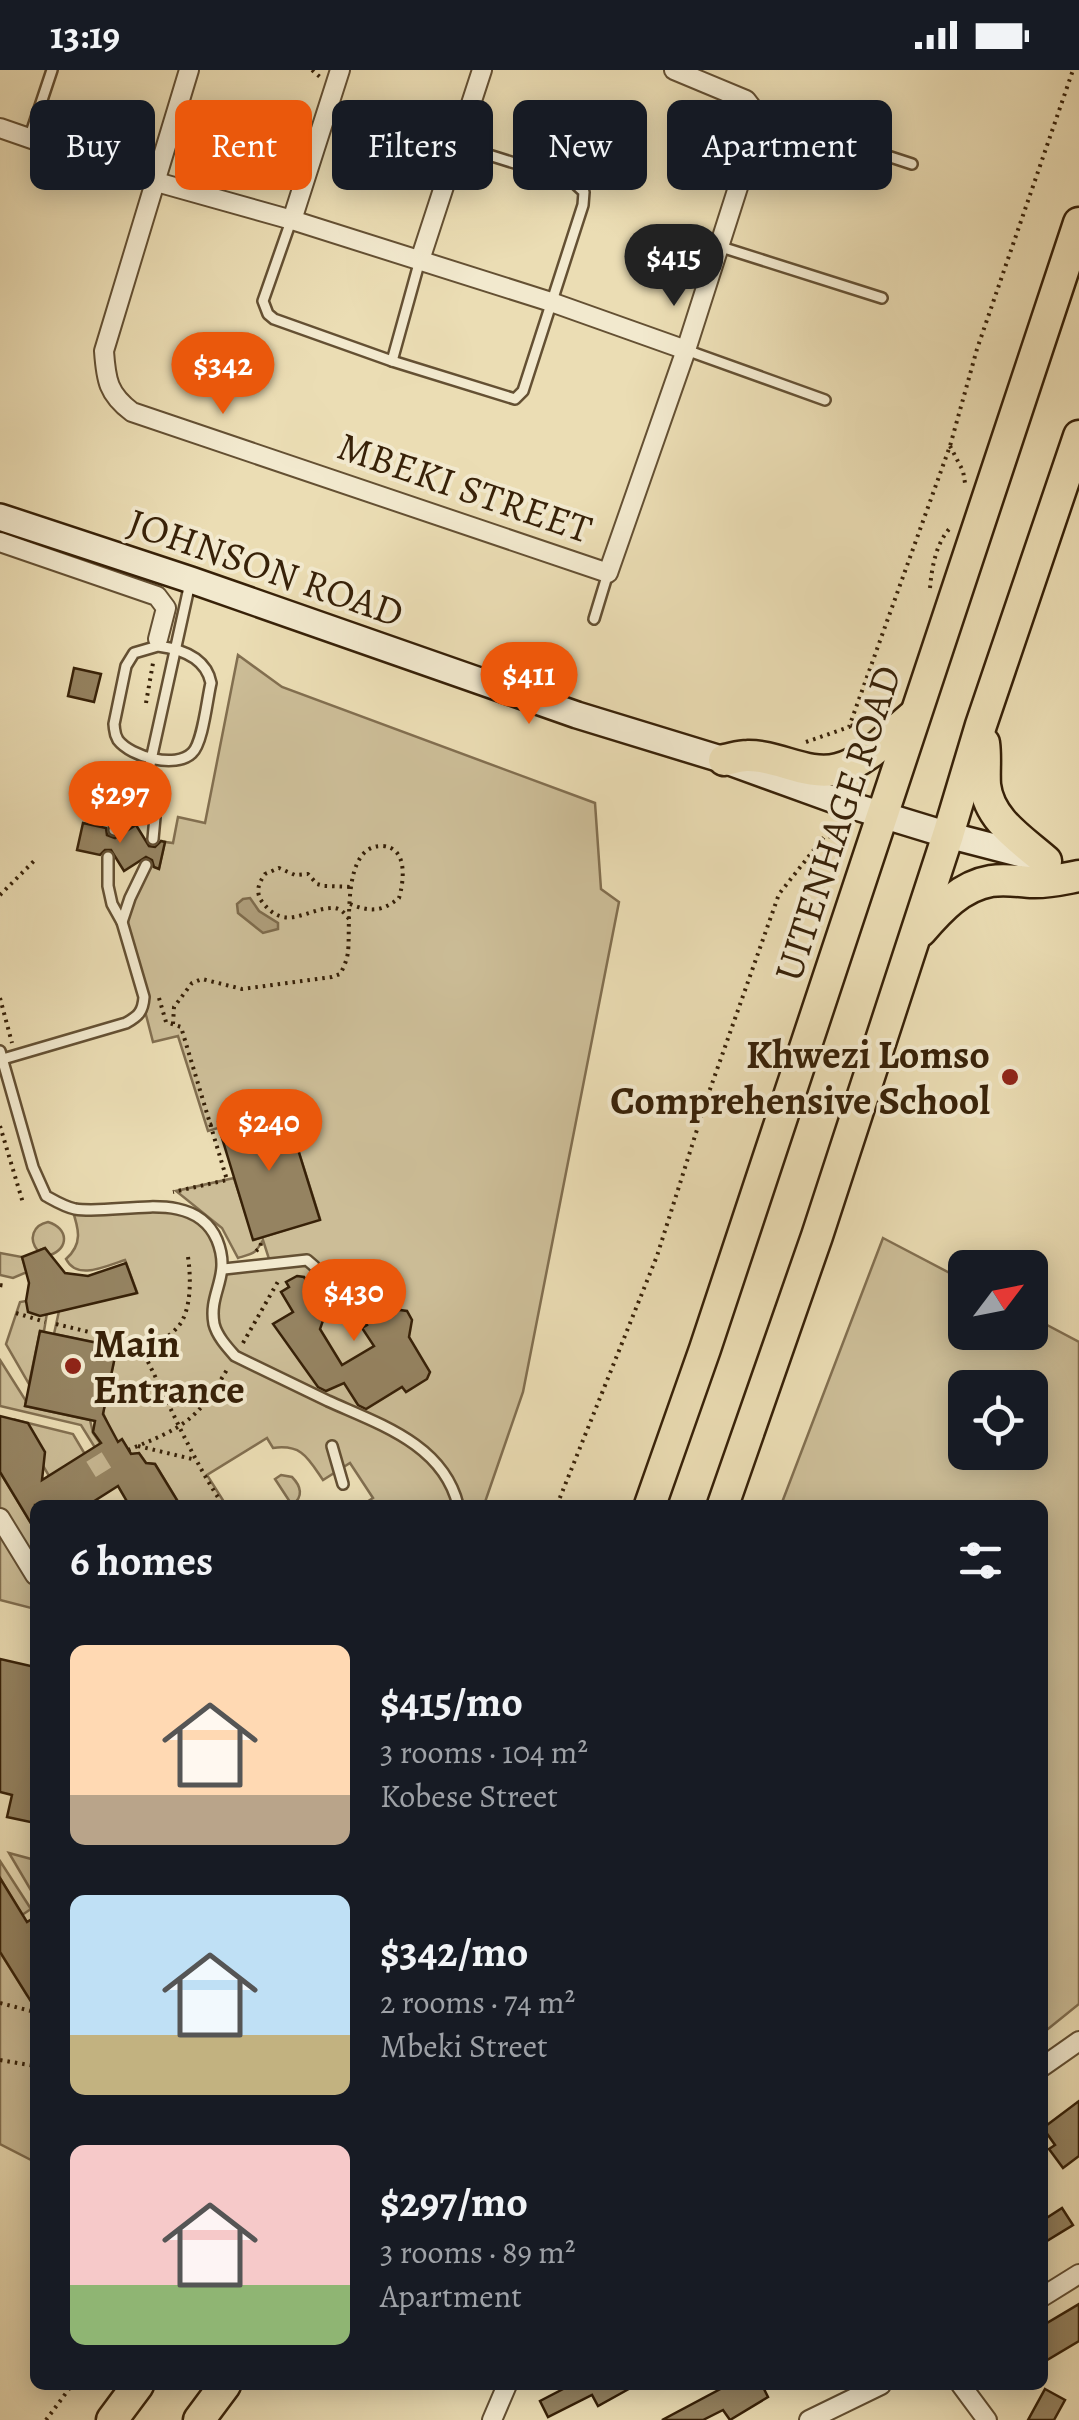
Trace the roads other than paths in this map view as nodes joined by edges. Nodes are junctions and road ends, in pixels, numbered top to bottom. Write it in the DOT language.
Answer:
graph roads {
  1 [pos="52,70"];
  2 [pos="189,70"];
  3 [pos="340,70"];
  4 [pos="482,70"];
  5 [pos="674,70"];
  6 [pos="472,100"];
  7 [pos="746,100"];
  8 [pos="0,128"];
  9 [pos="29,139"];
  10 [pos="493,156"];
  11 [pos="892,157"];
  12 [pos="912,164"];
  13 [pos="155,178"];
  14 [pos="155,181"];
  15 [pos="151,190"];
  16 [pos="443,190"];
  17 [pos="737,190"];
  18 [pos="292,220"];
  19 [pos="1079,223"];
  20 [pos="718,246"];
  21 [pos="420,260"];
  22 [pos="882,298"];
  23 [pos="551,302"];
  24 [pos="686,350"];
  25 [pos="392,361"];
  26 [pos="825,400"];
  27 [pos="1079,436"];
  28 [pos="0,517"];
  29 [pos="0,542"];
  30 [pos="608,573"];
  31 [pos="191,580"];
  32 [pos="594,619"];
  33 [pos="166,644"];
  34 [pos="914,715"];
  35 [pos="981,725"];
  36 [pos="151,757"];
  37 [pos="724,760"];
  38 [pos="147,778"];
  39 [pos="869,810"];
  40 [pos="114,830"];
  41 [pos="948,835"];
  42 [pos="153,839"];
  43 [pos="108,857"];
  44 [pos="1046,861"];
  45 [pos="146,865"];
  46 [pos="1079,873"];
  47 [pos="122,922"];
  48 [pos="914,939"];
  49 [pos="2,1055"];
  50 [pos="224,1269"];
  51 [pos="337,1304"];
  52 [pos="332,1446"];
  53 [pos="343,1484"];
  54 [pos="456,1500"];
  55 [pos="652,1500"];
  56 [pos="725,1500"];
  57 [pos="0,1518"];
  58 [pos="30,1567"];
  59 [pos="1079,2041"];
  60 [pos="1048,2064"];
  61 [pos="1079,2274"];
  62 [pos="1048,2293"];
  63 [pos="134,2390"];
  64 [pos="221,2390"];
  65 [pos="505,2390"];
  66 [pos="871,2390"];
  67 [pos="965,2390"];
  68 [pos="112,2420"];
  69 [pos="199,2420"];
  70 [pos="492,2420"];
  71 [pos="809,2420"];
  72 [pos="988,2420"];
  1 -- 9 [label="lane"];
  2 -- 13 [label="street, MBEKI STREET"];
  3 -- 18 [label="street"];
  4 -- 6 [label="street"];
  5 -- 7 [label="street"];
  8 -- 9 [label="street"];
  10 -- 23 [label="lane"];
  11 -- 12 [label="lane"];
  14 -- 18 [label="street"];
  15 -- 30 [label="street, MBEKI STREET"];
  16 -- 21 [label="street"];
  17 -- 20 [label="street"];
  18 -- 21 [label="street"];
  18 -- 25 [label="lane"];
  19 -- 34 [label="main road, UITENHAGE ROAD"];
  20 -- 22 [label="lane"];
  20 -- 24 [label="street"];
  21 -- 23 [label="street"];
  21 -- 25 [label="lane"];
  23 -- 24 [label="street"];
  23 -- 25 [label="lane"];
  24 -- 26 [label="lane"];
  24 -- 30 [label="street"];
  27 -- 35 [label="main road"];
  28 -- 31 [label="street, JOHNSON ROAD"];
  29 -- 33 [label="street"];
  30 -- 32 [label="lane"];
  31 -- 33 [label="lane"];
  31 -- 37 [label="street, JOHNSON ROAD"];
  33 -- 36 [label="lane"];
  33 -- 36 [label="lane"];
  33 -- 36 [label="lane"];
  34 -- 37 [label="main road"];
  34 -- 39 [label="main road, UITENHAGE ROAD"];
  35 -- 41 [label="main road"];
  35 -- 44 [label="main road"];
  36 -- 38 [label="lane"];
  37 -- 39 [label="street, JOHNSON ROAD"];
  38 -- 40 [label="lane"];
  38 -- 42 [label="lane"];
  39 -- 41 [label="street, JOHNSON ROAD"];
  39 -- 55 [label="main road, UITENHAGE ROAD"];
  41 -- 44 [label="street, JOHNSON ROAD"];
  41 -- 48 [label="main road"];
  43 -- 47 [label="lane"];
  44 -- 46 [label="street, JOHNSON ROAD"];
  45 -- 47 [label="lane"];
  46 -- 48 [label="main road"];
  47 -- 49 [label="lane"];
  48 -- 56 [label="main road"];
  49 -- 50 [label="lane"];
  50 -- 51 [label="lane"];
  50 -- 54 [label="lane"];
  52 -- 53 [label="lane"];
  57 -- 58 [label="street"];
  59 -- 60 [label="street"];
  61 -- 62 [label="street"];
  63 -- 68 [label="main road"];
  64 -- 69 [label="main road"];
  65 -- 70 [label="street"];
  66 -- 71 [label="street"];
  67 -- 72 [label="street"];
}
